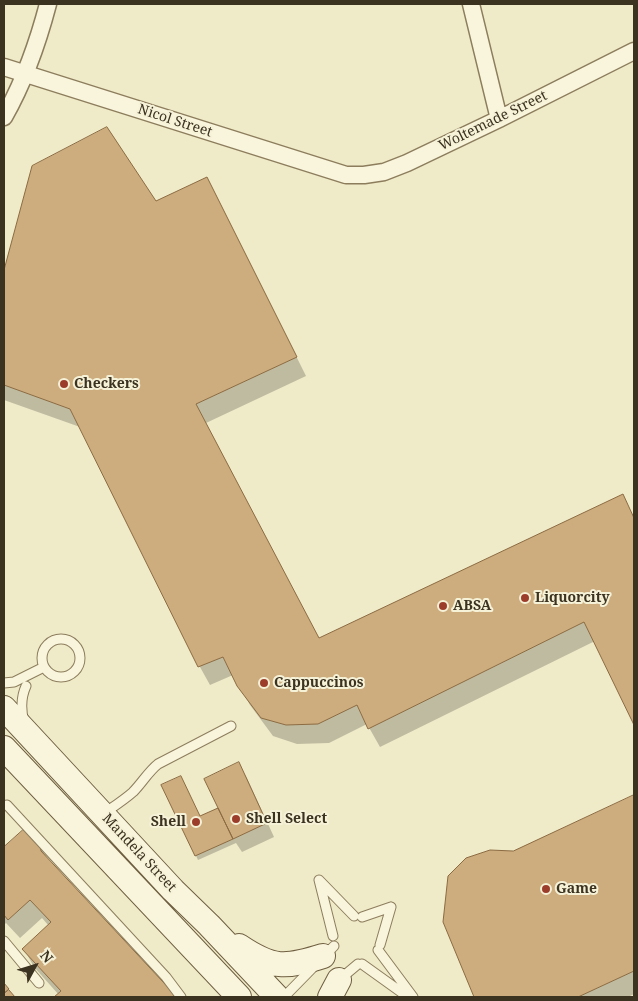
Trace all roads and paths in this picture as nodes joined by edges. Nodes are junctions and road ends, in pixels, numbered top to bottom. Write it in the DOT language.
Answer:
graph roads {
  1 [pos="48,4"];
  2 [pos="471,4"];
  3 [pos="634,51"];
  4 [pos="4,67"];
  5 [pos="25,73"];
  6 [pos="4,117"];
  7 [pos="499,119"];
  8 [pos="346,175"];
  9 [pos="44,667"];
  10 [pos="4,683"];
  11 [pos="26,686"];
  12 [pos="4,708"];
  13 [pos="231,726"];
  14 [pos="27,732"];
  15 [pos="4,748"];
  16 [pos="8,804"];
  17 [pos="102,814"];
  18 [pos="209,925"];
  19 [pos="4,941"];
  20 [pos="330,946"];
  21 [pos="206,962"];
  22 [pos="39,983"];
  23 [pos="334,989"];
  24 [pos="181,997"];
  25 [pos="222,997"];
  26 [pos="239,997"];
  27 [pos="277,997"];
  28 [pos="284,997"];
  29 [pos="320,997"];
  30 [pos="408,997"];
  31 [pos="413,997"];
  1 -- 5 [label="street"];
  2 -- 7 [label="street"];
  3 -- 7 [label="street, Woltemade Street"];
  4 -- 5 [label="street, Nicol Street"];
  5 -- 6 [label="street"];
  5 -- 8 [label="street, Nicol Street"];
  7 -- 8 [label="street, Woltemade Street"];
  9 -- 9 [label="lane"];
  9 -- 10 [label="lane"];
  11 -- 14 [label="lane"];
  12 -- 14 [label="main road, Mandela Street"];
  13 -- 17 [label="lane"];
  14 -- 17 [label="main road, Mandela Street"];
  15 -- 21 [label="main road, Mandela Street"];
  16 -- 24 [label="lane"];
  17 -- 18 [label="main road, Mandela Street"];
  18 -- 20 [label="main road"];
  18 -- 27 [label="main road, Mandela Street"];
  19 -- 22 [label="lane"];
  20 -- 28 [label="lane"];
  20 -- 31 [label="lane"];
  21 -- 25 [label="main road"];
  21 -- 26 [label="main road, Mandela Street"];
  23 -- 29 [label="lane"];
  23 -- 30 [label="lane"];
}
